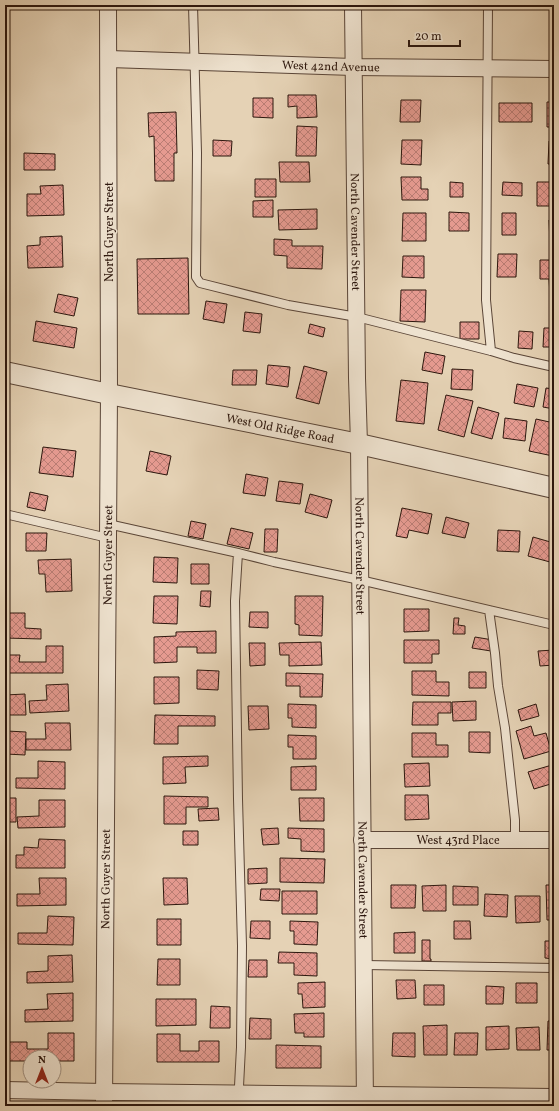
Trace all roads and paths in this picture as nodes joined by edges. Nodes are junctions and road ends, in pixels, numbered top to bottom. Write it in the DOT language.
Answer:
graph roads {
  1 [pos="108,5"];
  2 [pos="193,5"];
  3 [pos="353,5"];
  4 [pos="488,5"];
  5 [pos="109,59"];
  6 [pos="195,62"];
  7 [pos="353,67"];
  8 [pos="486,68"];
  9 [pos="554,69"];
  10 [pos="357,317"];
  11 [pos="491,351"];
  12 [pos="554,367"];
  13 [pos="5,372"];
  14 [pos="109,394"];
  15 [pos="359,444"];
  16 [pos="554,488"];
  17 [pos="5,514"];
  18 [pos="108,531"];
  19 [pos="238,553"];
  20 [pos="360,580"];
  21 [pos="489,610"];
  22 [pos="554,625"];
  23 [pos="362,840"];
  24 [pos="515,840"];
  25 [pos="554,840"];
  26 [pos="364,965"];
  27 [pos="554,968"];
  28 [pos="5,1090"];
  29 [pos="554,1097"];
  30 [pos="104,1099"];
  31 [pos="238,1100"];
  32 [pos="365,1101"];
  1 -- 5 [label="street, North Guyer Street"];
  2 -- 6 [label="lane"];
  3 -- 7 [label="street, North Cavender Street"];
  4 -- 8 [label="lane"];
  5 -- 6 [label="street, West 42nd Avenue"];
  5 -- 14 [label="street, North Guyer Street"];
  6 -- 7 [label="street, West 42nd Avenue"];
  6 -- 10 [label="lane"];
  7 -- 8 [label="street, West 42nd Avenue"];
  7 -- 10 [label="street, North Cavender Street"];
  8 -- 9 [label="street, West 42nd Avenue"];
  8 -- 11 [label="lane"];
  10 -- 11 [label="lane"];
  10 -- 15 [label="street, North Cavender Street"];
  11 -- 12 [label="lane"];
  13 -- 14 [label="street, West Old Ridge Road"];
  14 -- 15 [label="street, West Old Ridge Road"];
  14 -- 18 [label="street, North Guyer Street"];
  15 -- 16 [label="street, West Old Ridge Road"];
  15 -- 20 [label="street, North Cavender Street"];
  17 -- 18 [label="lane"];
  18 -- 19 [label="lane"];
  18 -- 30 [label="street, North Guyer Street"];
  19 -- 20 [label="lane"];
  19 -- 31 [label="lane"];
  20 -- 21 [label="lane"];
  20 -- 23 [label="street, North Cavender Street"];
  21 -- 22 [label="lane"];
  21 -- 24 [label="lane"];
  23 -- 24 [label="street, West 43rd Place"];
  23 -- 26 [label="street, North Cavender Street"];
  24 -- 25 [label="street, West 43rd Place"];
  26 -- 27 [label="lane"];
  26 -- 32 [label="street, North Cavender Street"];
  28 -- 30 [label="street"];
  29 -- 32 [label="street"];
  30 -- 31 [label="street"];
  31 -- 32 [label="street"];
}
